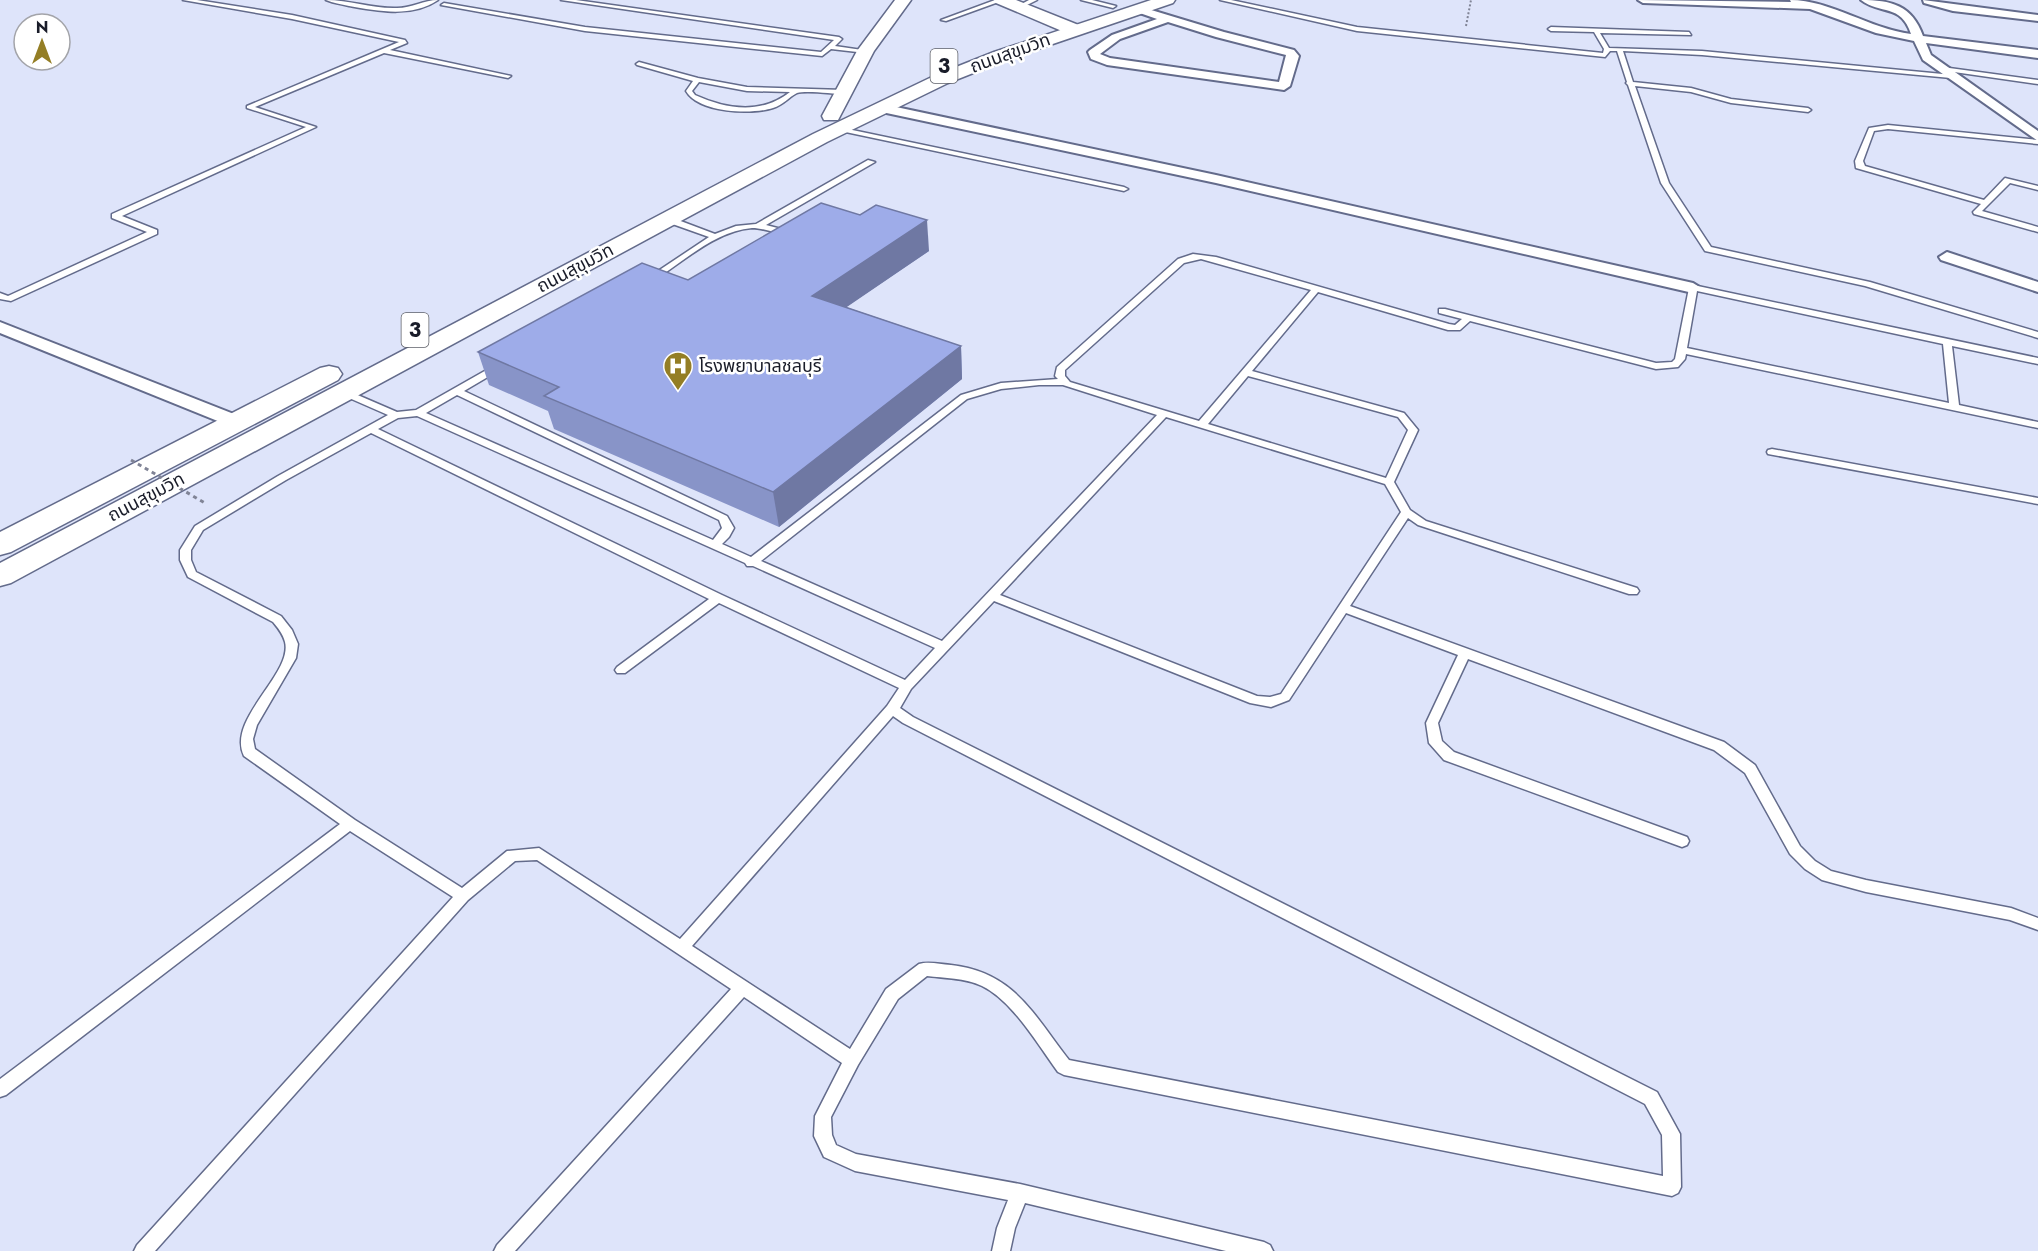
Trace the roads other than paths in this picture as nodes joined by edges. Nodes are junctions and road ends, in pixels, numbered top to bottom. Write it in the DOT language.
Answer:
graph roads {
  1 [pos="186,0"];
  2 [pos="329,0"];
  3 [pos="435,0"];
  4 [pos="564,0"];
  5 [pos="903,0"];
  6 [pos="1001,0"];
  7 [pos="1034,0"];
  8 [pos="1084,0"];
  9 [pos="1167,0"];
  10 [pos="1222,0"];
  11 [pos="1643,0"];
  12 [pos="1656,0"];
  13 [pos="1795,0"];
  14 [pos="1866,0"];
  15 [pos="1930,0"];
  16 [pos="1729,2"];
  17 [pos="444,5"];
  18 [pos="1135,5"];
  19 [pos="1113,6"];
  20 [pos="1812,6"];
  21 [pos="1019,7"];
  22 [pos="1889,8"];
  23 [pos="2038,18"];
  24 [pos="1167,19"];
  25 [pos="944,20"];
  26 [pos="1067,27"];
  27 [pos="770,29"];
  28 [pos="1551,29"];
  29 [pos="1596,31"];
  30 [pos="1689,34"];
  31 [pos="761,35"];
  32 [pos="1918,38"];
  33 [pos="753,40"];
  34 [pos="745,46"];
  35 [pos="830,47"];
  36 [pos="1607,49"];
  37 [pos="1618,49"];
  38 [pos="384,51"];
  39 [pos="867,51"];
  40 [pos="2038,54"];
  41 [pos="639,64"];
  42 [pos="1947,73"];
  43 [pos="508,76"];
  44 [pos="697,80"];
  45 [pos="2038,82"];
  46 [pos="1629,83"];
  47 [pos="796,91"];
  48 [pos="844,92"];
  49 [pos="882,108"];
  50 [pos="1808,110"];
  51 [pos="834,123"];
  52 [pos="2038,139"];
  53 [pos="871,162"];
  54 [pos="2038,188"];
  55 [pos="1124,189"];
  56 [pos="1986,203"];
  57 [pos="667,219"];
  58 [pos="758,226"];
  59 [pos="2038,230"];
  60 [pos="716,237"];
  61 [pos="786,240"];
  62 [pos="1947,257"];
  63 [pos="658,274"];
  64 [pos="667,284"];
  65 [pos="638,286"];
  66 [pos="2038,287"];
  67 [pos="1694,288"];
  68 [pos="1316,289"];
  69 [pos="0,296"];
  70 [pos="1442,311"];
  71 [pos="1468,318"];
  72 [pos="0,327"];
  73 [pos="2038,335"];
  74 [pos="1947,342"];
  75 [pos="1682,350"];
  76 [pos="2038,361"];
  77 [pos="507,362"];
  78 [pos="1245,372"];
  79 [pos="1065,382"];
  80 [pos="456,391"];
  81 [pos="343,392"];
  82 [pos="1954,407"];
  83 [pos="418,413"];
  84 [pos="1164,413"];
  85 [pos="396,415"];
  86 [pos="237,422"];
  87 [pos="1201,425"];
  88 [pos="2038,425"];
  89 [pos="370,429"];
  90 [pos="1772,452"];
  91 [pos="1389,482"];
  92 [pos="2038,501"];
  93 [pos="1406,512"];
  94 [pos="0,545"];
  95 [pos="714,546"];
  96 [pos="752,563"];
  97 [pos="0,576"];
  98 [pos="1633,591"];
  99 [pos="992,596"];
  100 [pos="718,598"];
  101 [pos="1343,608"];
  102 [pos="944,647"];
  103 [pos="1465,652"];
  104 [pos="621,670"];
  105 [pos="907,686"];
  106 [pos="892,709"];
  107 [pos="350,824"];
  108 [pos="1682,841"];
  109 [pos="463,896"];
  110 [pos="2038,924"];
  111 [pos="681,948"];
  112 [pos="742,988"];
  113 [pos="852,1060"];
  114 [pos="0,1089"];
  115 [pos="1020,1193"];
  116 [pos="143,1251"];
  117 [pos="503,1251"];
  118 [pos="1001,1251"];
  119 [pos="1264,1251"];
  1 -- 38 [label="lane"];
  2 -- 3 [label="lane"];
  4 -- 27 [label="lane"];
  5 -- 39 [label="main road"];
  6 -- 21 [label="main road"];
  6 -- 25 [label="lane"];
  7 -- 21 [label="lane"];
  8 -- 19 [label="lane"];
  9 -- 18 [label="main road, ถนนสุขุมวิท / 3"];
  10 -- 36 [label="lane"];
  11 -- 12 [label="street"];
  12 -- 16 [label="street"];
  13 -- 20 [label="street"];
  14 -- 22 [label="street"];
  15 -- 22 [label="street"];
  15 -- 23 [label="street"];
  16 -- 20 [label="street"];
  17 -- 34 [label="lane"];
  18 -- 19 [label="main road, ถนนสุขุมวิท / 3"];
  18 -- 24 [label="street"];
  18 -- 26 [label="main road, ถนนสุขุมวิท / 3"];
  19 -- 26 [label="main road, ถนนสุขุมวิท / 3"];
  20 -- 32 [label="street"];
  21 -- 26 [label="main road"];
  22 -- 32 [label="street"];
  24 -- 24 [label="street"];
  26 -- 49 [label="main road, ถนนสุขุมวิท / 3"];
  26 -- 51 [label="main road, ถนนสุขุมวิท / 3"];
  27 -- 31 [label="lane"];
  27 -- 35 [label="lane"];
  28 -- 29 [label="lane"];
  29 -- 30 [label="lane"];
  29 -- 36 [label="lane"];
  32 -- 40 [label="street"];
  32 -- 42 [label="street"];
  33 -- 34 [label="lane"];
  34 -- 35 [label="lane"];
  35 -- 39 [label="lane"];
  36 -- 37 [label="lane"];
  37 -- 42 [label="lane"];
  37 -- 46 [label="lane"];
  38 -- 43 [label="lane"];
  38 -- 69 [label="lane"];
  39 -- 48 [label="main road"];
  41 -- 44 [label="lane"];
  42 -- 45 [label="lane"];
  42 -- 52 [label="street"];
  44 -- 47 [label="lane"];
  44 -- 47 [label="lane"];
  46 -- 50 [label="lane"];
  46 -- 73 [label="lane"];
  47 -- 48 [label="lane"];
  48 -- 51 [label="main road"];
  49 -- 51 [label="main road, ถนนสุขุมวิท / 3"];
  49 -- 67 [label="street"];
  51 -- 55 [label="lane"];
  51 -- 57 [label="main road, ถนนสุขุมวิท / 3"];
  51 -- 86 [label="main road, ถนนสุขุมวิท / 3"];
  52 -- 56 [label="lane"];
  53 -- 58 [label="lane"];
  54 -- 56 [label="lane"];
  56 -- 59 [label="lane"];
  57 -- 60 [label="lane"];
  57 -- 81 [label="main road, ถนนสุขุมวิท / 3"];
  58 -- 60 [label="lane"];
  58 -- 61 [label="lane"];
  60 -- 63 [label="lane"];
  62 -- 66 [label="street"];
  63 -- 64 [label="lane"];
  63 -- 65 [label="lane"];
  67 -- 74 [label="lane"];
  67 -- 75 [label="lane"];
  68 -- 71 [label="lane"];
  68 -- 78 [label="lane"];
  68 -- 79 [label="lane"];
  70 -- 71 [label="lane"];
  71 -- 75 [label="lane"];
  72 -- 86 [label="street"];
  74 -- 76 [label="lane"];
  74 -- 82 [label="lane"];
  75 -- 82 [label="lane"];
  77 -- 80 [label="lane"];
  78 -- 87 [label="lane"];
  78 -- 91 [label="lane"];
  79 -- 84 [label="lane"];
  79 -- 96 [label="lane"];
  80 -- 83 [label="lane"];
  80 -- 95 [label="lane"];
  81 -- 85 [label="lane"];
  81 -- 97 [label="main road, ถนนสุขุมวิท / 3"];
  82 -- 88 [label="lane"];
  83 -- 85 [label="lane"];
  83 -- 95 [label="lane"];
  84 -- 87 [label="lane"];
  84 -- 99 [label="lane"];
  85 -- 89 [label="lane"];
  86 -- 94 [label="main road, ถนนสุขุมวิท / 3"];
  87 -- 91 [label="lane"];
  89 -- 100 [label="lane"];
  89 -- 107 [label="lane"];
  90 -- 92 [label="lane"];
  91 -- 93 [label="lane"];
  93 -- 98 [label="lane"];
  93 -- 101 [label="lane"];
  95 -- 96 [label="lane"];
  96 -- 102 [label="lane"];
  99 -- 101 [label="lane"];
  99 -- 102 [label="lane"];
  100 -- 104 [label="lane"];
  100 -- 105 [label="lane"];
  101 -- 103 [label="lane"];
  102 -- 105 [label="lane"];
  103 -- 108 [label="lane"];
  103 -- 110 [label="lane"];
  105 -- 106 [label="lane"];
  106 -- 111 [label="lane"];
  106 -- 113 [label="lane"];
  107 -- 109 [label="lane"];
  107 -- 114 [label="lane"];
  109 -- 111 [label="lane"];
  109 -- 116 [label="lane"];
  111 -- 112 [label="lane"];
  112 -- 113 [label="lane"];
  112 -- 117 [label="lane"];
  113 -- 115 [label="lane"];
  115 -- 118 [label="lane"];
  115 -- 119 [label="lane"];
}
